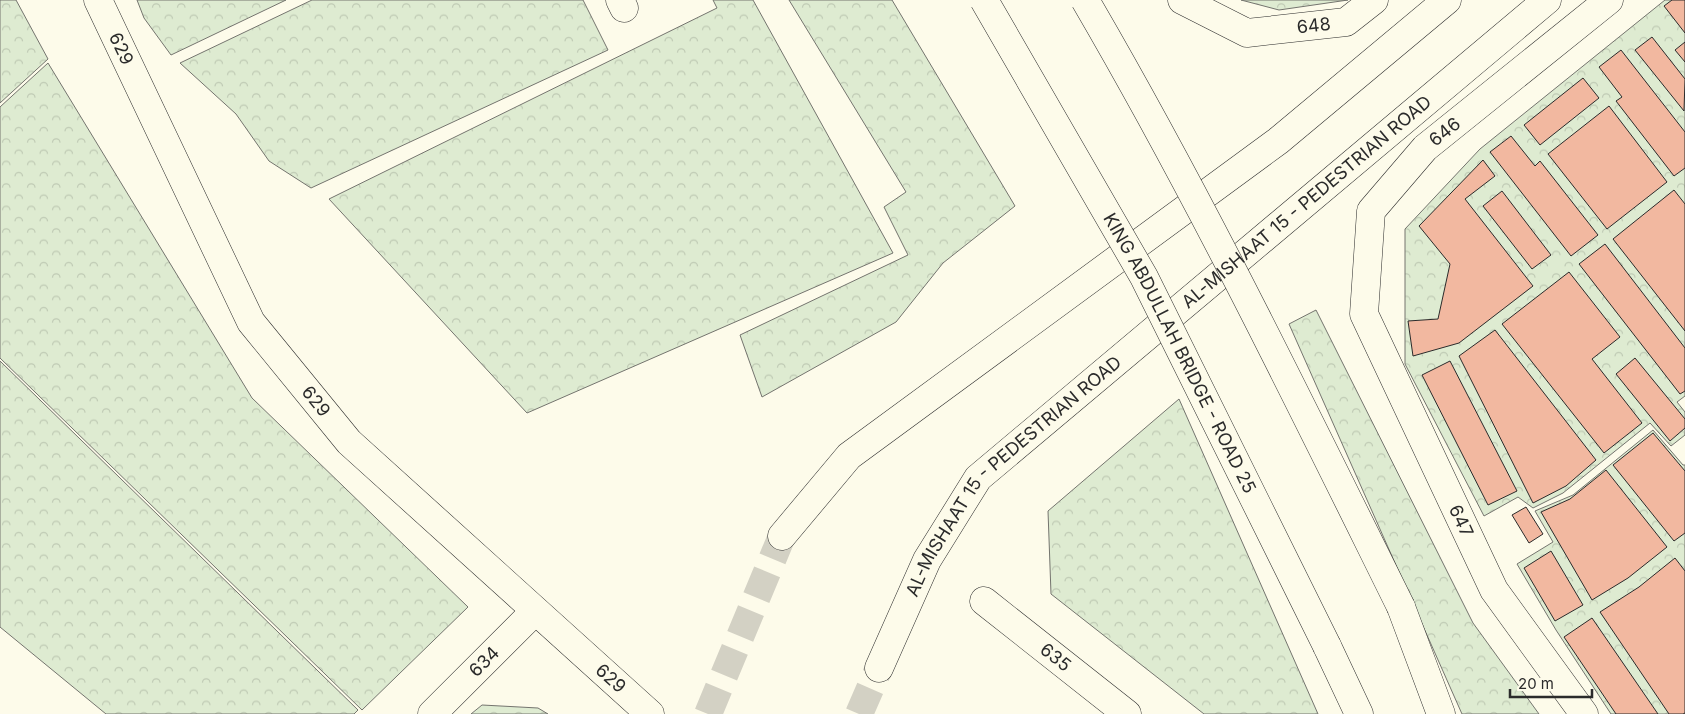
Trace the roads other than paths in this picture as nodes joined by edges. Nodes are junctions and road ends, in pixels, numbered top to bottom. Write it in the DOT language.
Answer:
graph roads {
  1 [pos="98,0"];
  2 [pos="984,0"];
  3 [pos="1086,0"];
  4 [pos="1182,0"];
  5 [pos="1374,0"];
  6 [pos="1447,0"];
  7 [pos="1547,0"];
  8 [pos="1609,0"];
  9 [pos="1364,314"];
  10 [pos="782,536"];
  11 [pos="984,601"];
  12 [pos="535,611"];
  13 [pos="878,668"];
  14 [pos="432,714"];
  15 [pos="650,714"];
  16 [pos="1127,714"];
  17 [pos="1359,714"];
  18 [pos="1441,714"];
  19 [pos="1584,714"];
  1 -- 12 [label="street, 629"];
  2 -- 17 [label="street, KING ABDULLAH BRIDGE - ROAD 25, bridge"];
  3 -- 18 [label="street, bridge"];
  4 -- 5 [label="street, 648"];
  6 -- 10 [label="street"];
  7 -- 13 [label="street, AL-MISHAAT 15 - PEDESTRIAN ROAD"];
  8 -- 9 [label="street, 646"];
  9 -- 19 [label="street, 647"];
  11 -- 16 [label="street, 635"];
  12 -- 14 [label="street, 634"];
  12 -- 15 [label="street, 629"];
}
